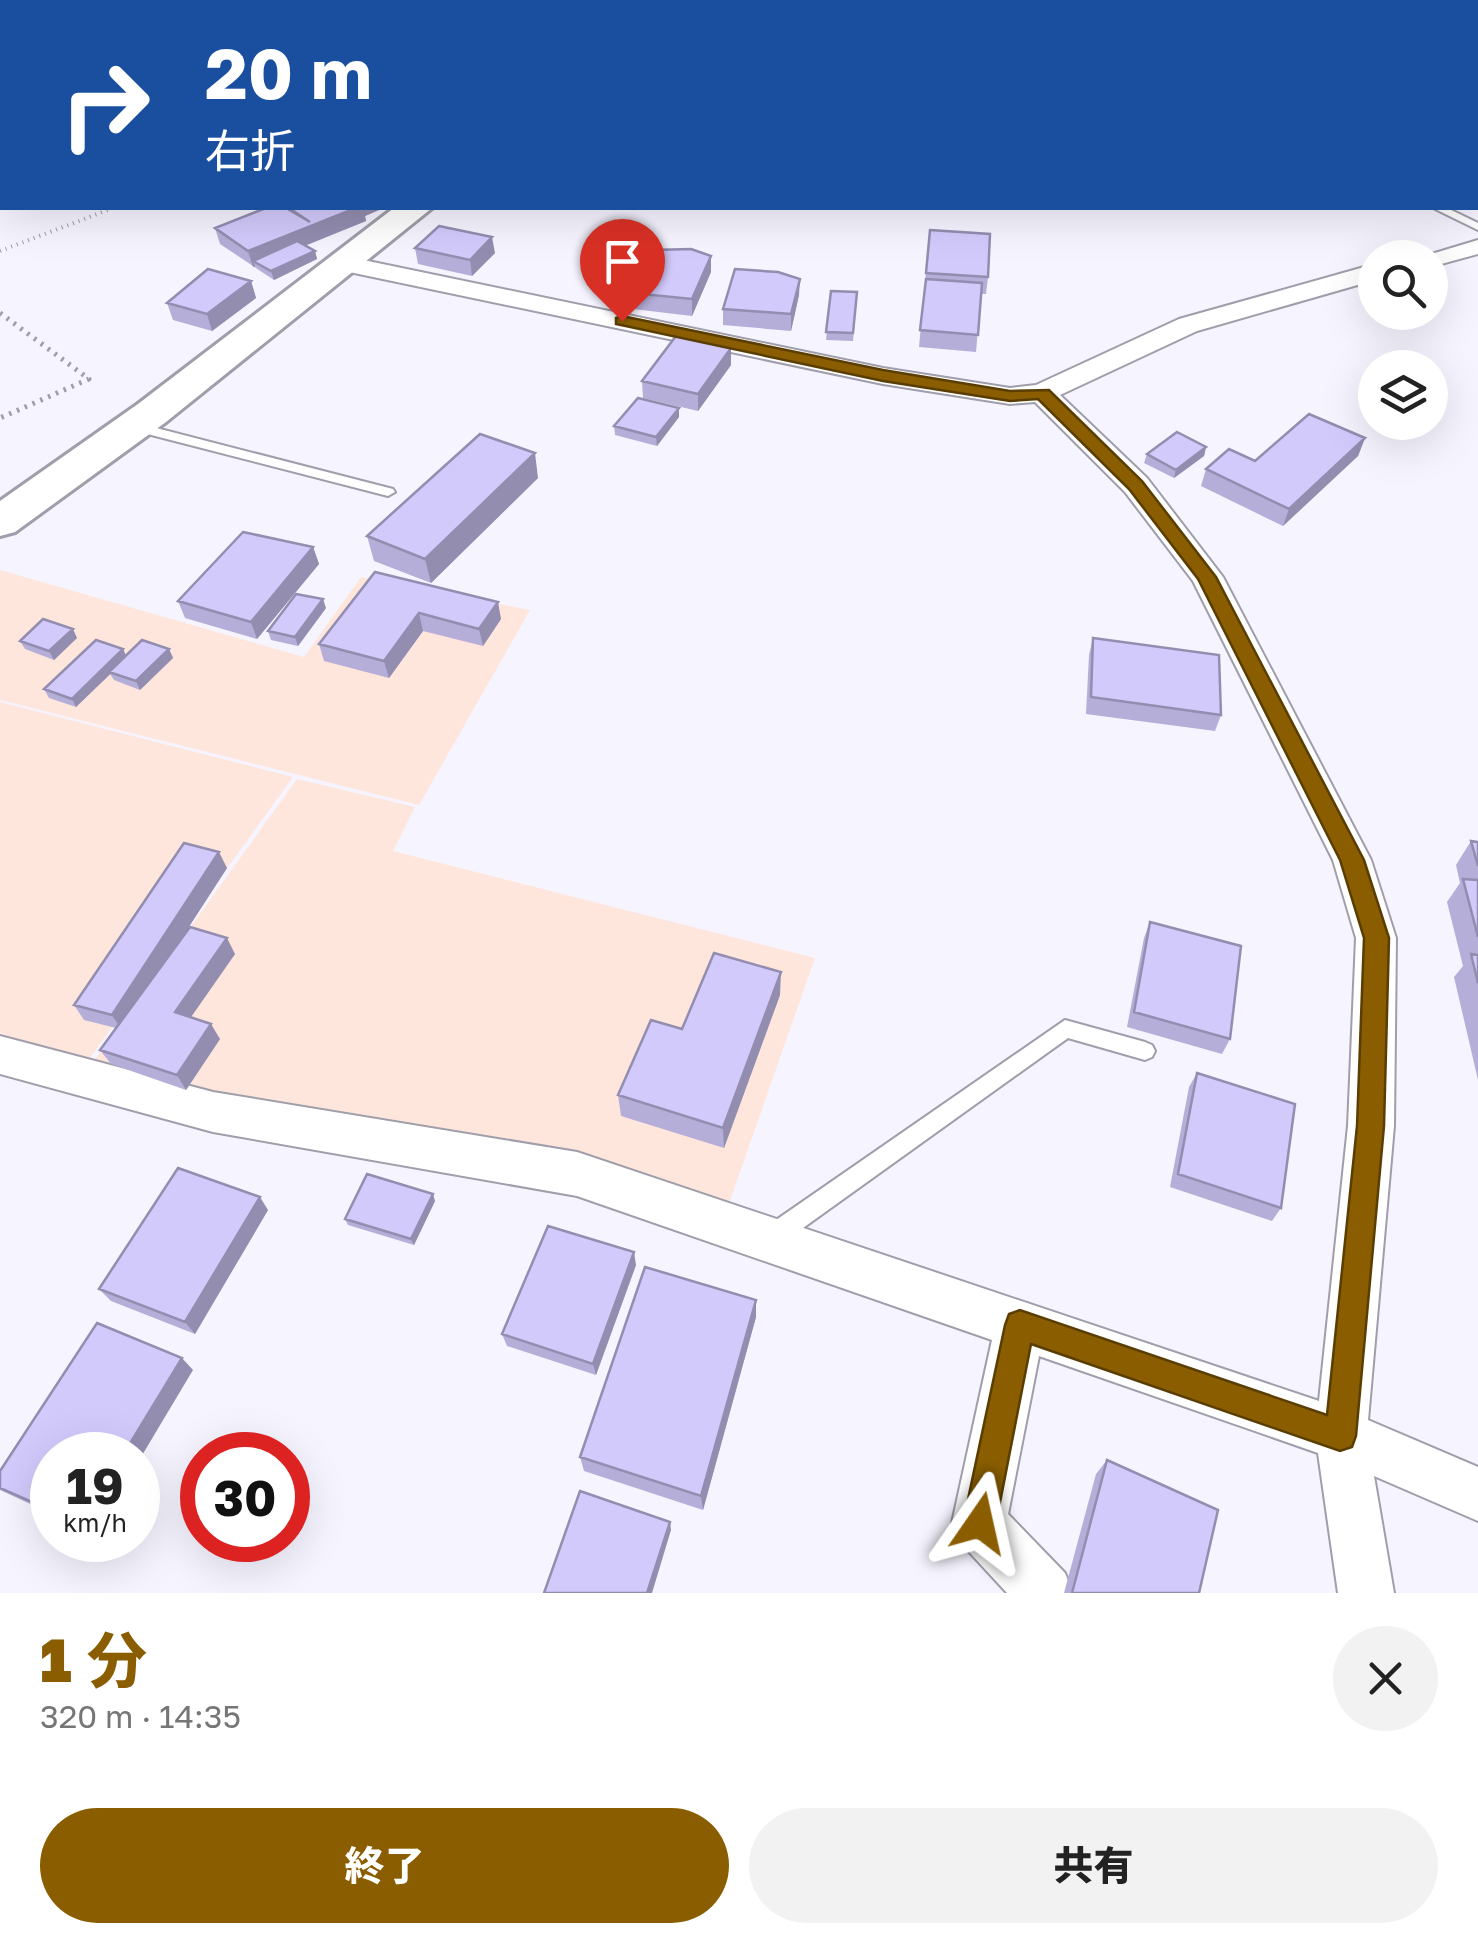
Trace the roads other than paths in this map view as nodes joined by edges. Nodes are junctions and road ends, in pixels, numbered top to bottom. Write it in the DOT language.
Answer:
graph roads {
  1 [pos="412,210"];
  2 [pos="1443,210"];
  3 [pos="1478,227"];
  4 [pos="1478,246"];
  5 [pos="1448,254"];
  6 [pos="344,264"];
  7 [pos="1358,277"];
  8 [pos="1042,393"];
  9 [pos="133,426"];
  10 [pos="388,492"];
  11 [pos="0,522"];
  12 [pos="1145,1051"];
  13 [pos="0,1055"];
  14 [pos="768,1239"];
  15 [pos="1020,1325"];
  16 [pos="1340,1436"];
  17 [pos="1478,1494"];
  18 [pos="1045,1593"];
  19 [pos="1366,1593"];
  1 -- 6 [label="street"];
  2 -- 3 [label="lane"];
  4 -- 5 [label="street"];
  6 -- 8 [label="street"];
  6 -- 9 [label="street"];
  7 -- 8 [label="street"];
  8 -- 16 [label="street"];
  9 -- 10 [label="lane"];
  9 -- 11 [label="street"];
  12 -- 14 [label="lane"];
  13 -- 14 [label="street"];
  14 -- 15 [label="street"];
  15 -- 16 [label="street"];
  15 -- 18 [label="street"];
  16 -- 17 [label="street"];
  16 -- 19 [label="street"];
}
